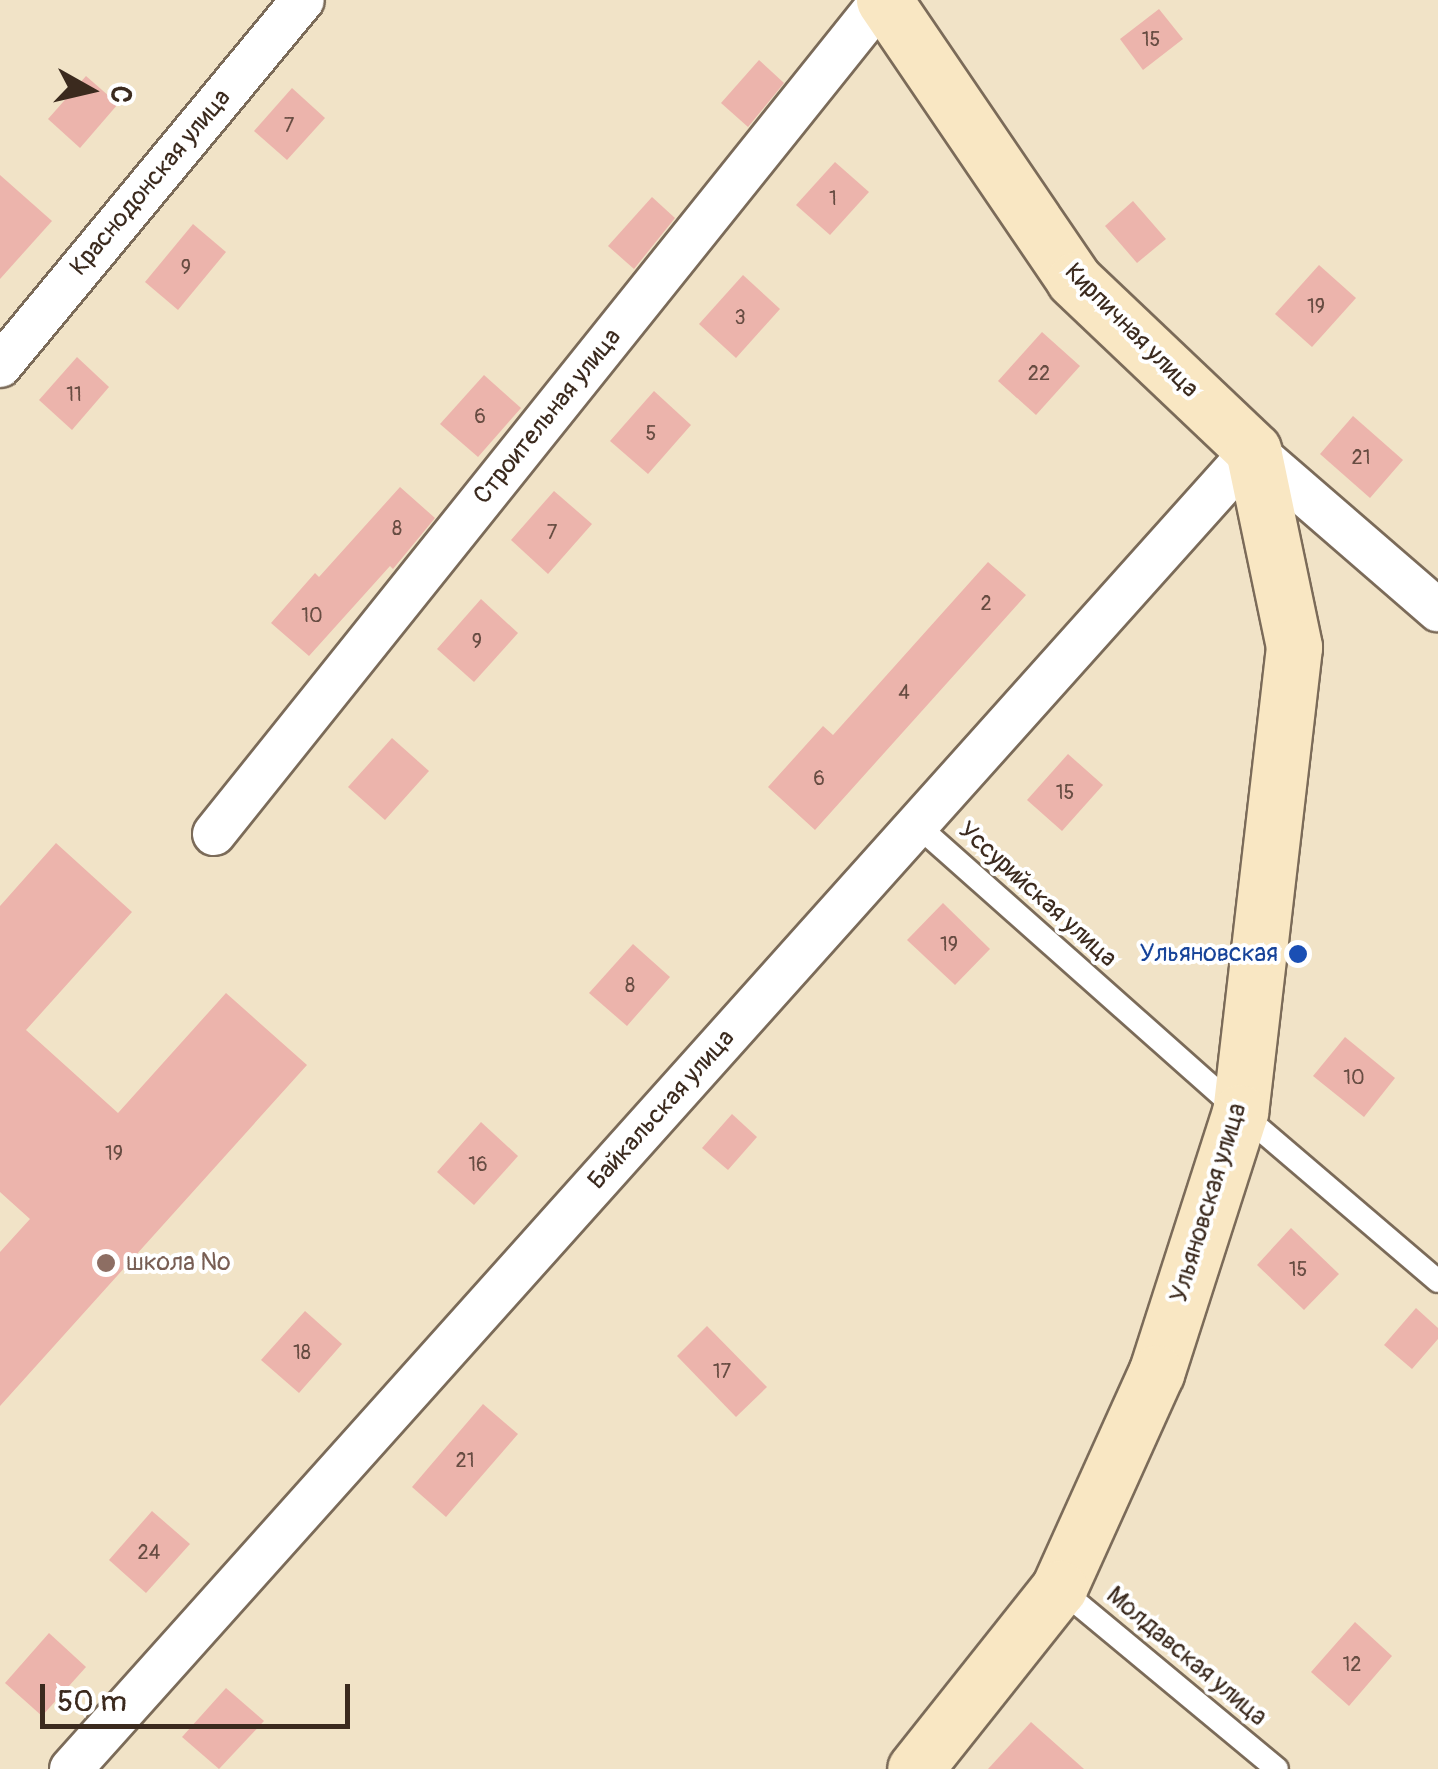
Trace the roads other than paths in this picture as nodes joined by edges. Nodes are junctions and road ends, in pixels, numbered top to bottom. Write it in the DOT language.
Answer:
graph roads {
  1 [pos="303,0"];
  2 [pos="883,0"];
  3 [pos="0,366"];
  4 [pos="1253,450"];
  5 [pos="1438,610"];
  6 [pos="917,825"];
  7 [pos="214,834"];
  8 [pos="1240,1112"];
  9 [pos="1438,1281"];
  10 [pos="1059,1588"];
  11 [pos="71,1769"];
  12 [pos="915,1769"];
  13 [pos="1277,1769"];
  1 -- 3 [label="street, Краснодонская улица"];
  2 -- 4 [label="street, Кирпичная улица"];
  2 -- 7 [label="street, Строительная улица"];
  4 -- 5 [label="street, Кирпичная улица"];
  4 -- 6 [label="street, Байкальская улица"];
  4 -- 8 [label="street, Ульяновская улица"];
  6 -- 8 [label="lane, Уссурийская улица"];
  6 -- 11 [label="street, Байкальская улица"];
  8 -- 9 [label="lane, Уссурийская улица"];
  8 -- 10 [label="street, Ульяновская улица"];
  10 -- 12 [label="street, Ульяновская улица"];
  10 -- 13 [label="lane, Молдавская улица"];
}
